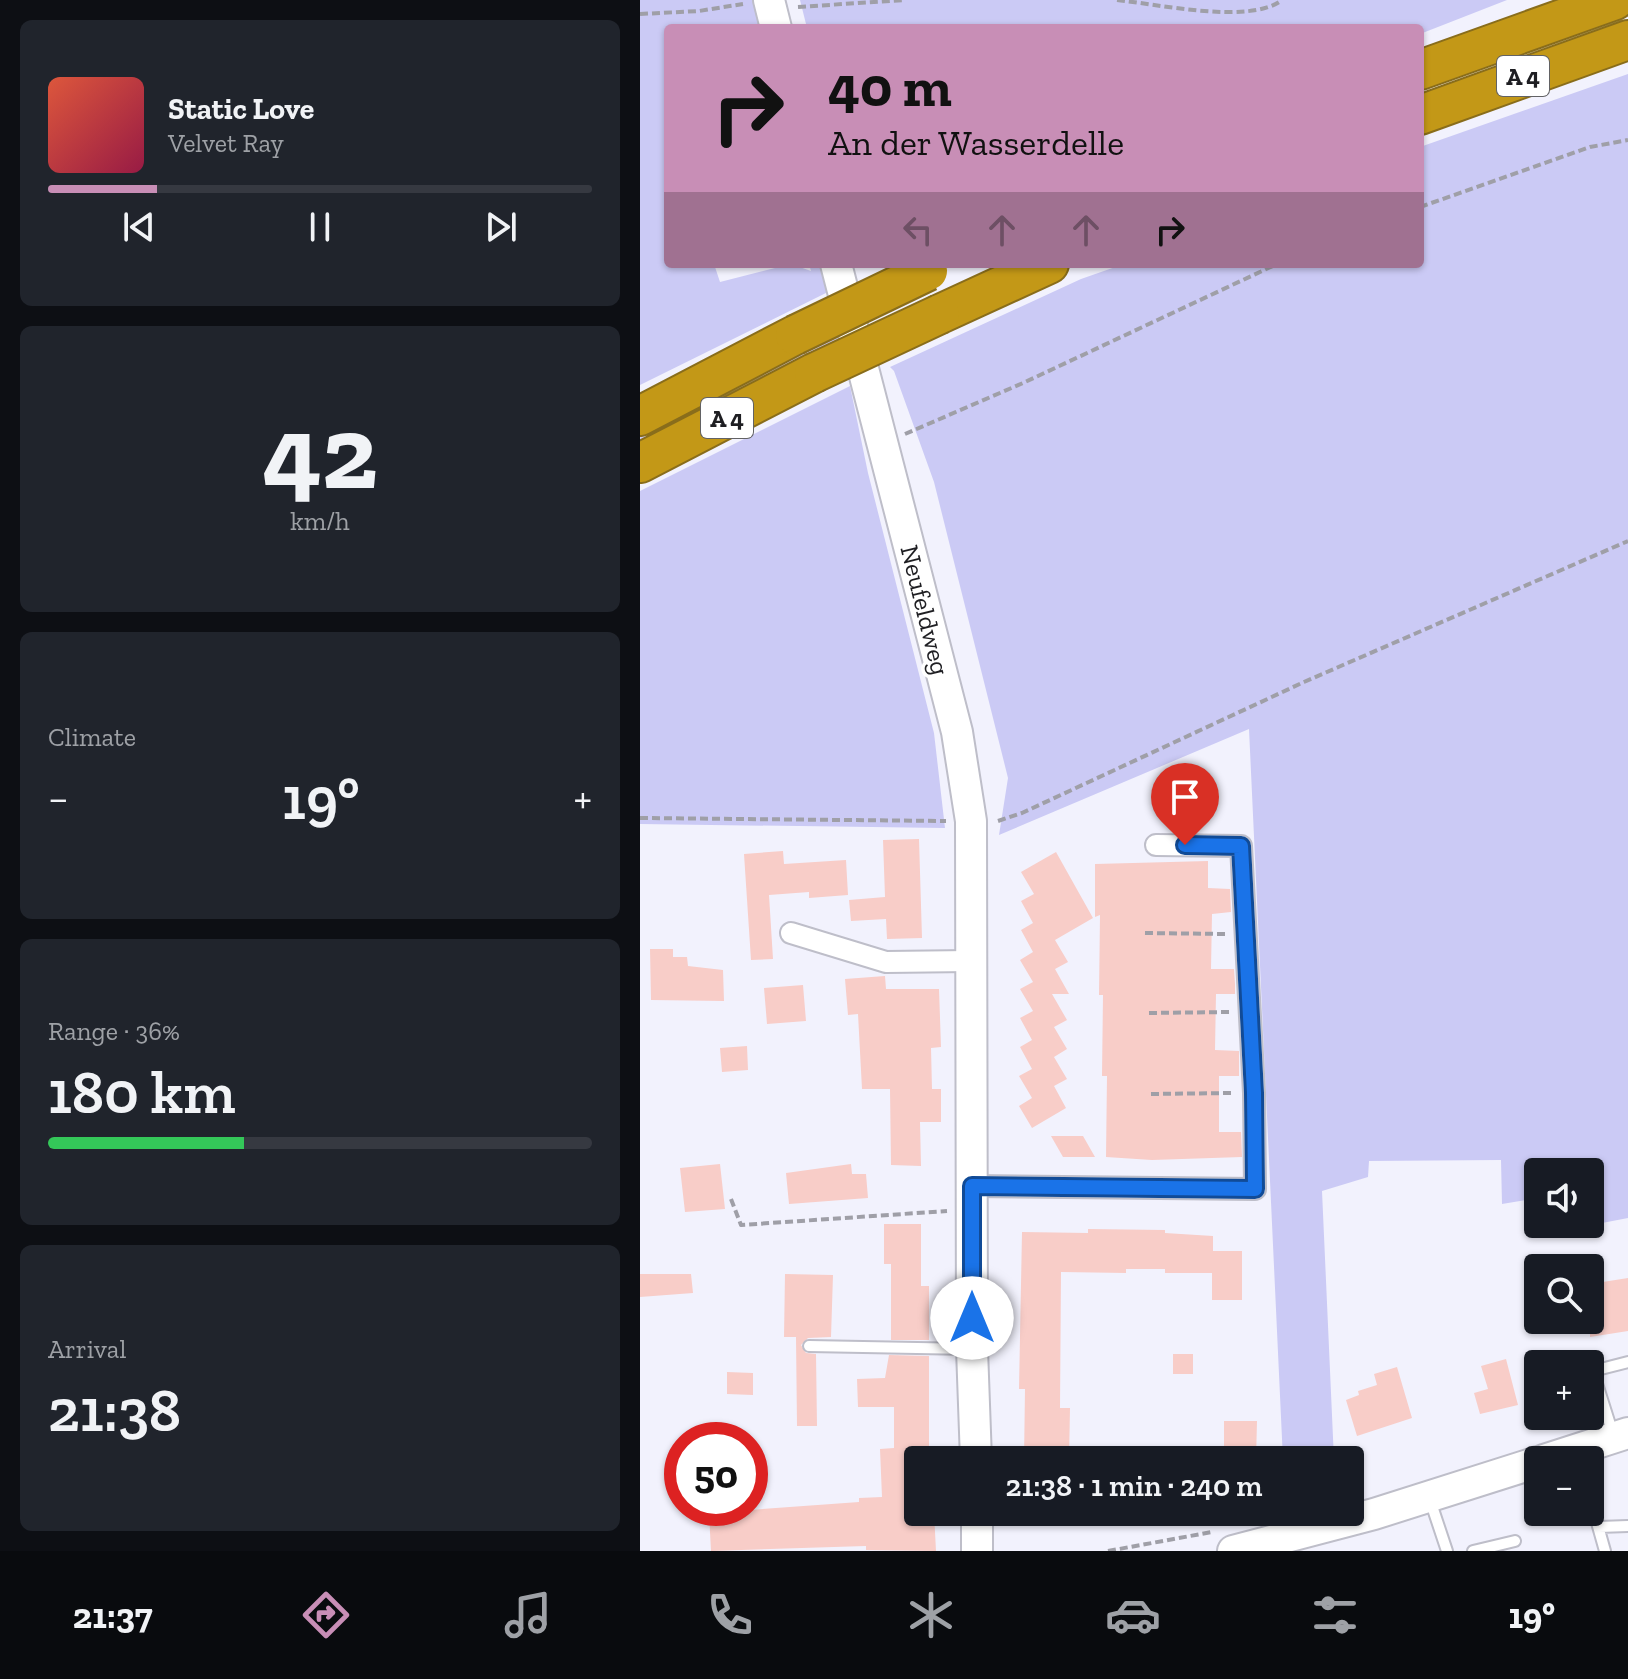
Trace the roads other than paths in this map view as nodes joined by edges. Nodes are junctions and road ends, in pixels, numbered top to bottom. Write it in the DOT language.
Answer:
graph roads {
  1 [pos="1586,0"];
  2 [pos="1615,0"];
  3 [pos="1542,25"];
  4 [pos="1628,40"];
  5 [pos="1628,57"];
  6 [pos="1424,69"];
  7 [pos="1528,74"];
  8 [pos="1424,113"];
  9 [pos="837,268"];
  10 [pos="937,268"];
  11 [pos="1040,268"];
  12 [pos="640,416"];
  13 [pos="640,463"];
  14 [pos="1156,845"];
  15 [pos="791,933"];
  16 [pos="970,961"];
  17 [pos="972,1198"];
  18 [pos="809,1346"];
  19 [pos="972,1349"];
  20 [pos="1628,1362"];
  21 [pos="1621,1435"];
  22 [pos="975,1446"];
  23 [pos="1597,1446"];
  24 [pos="1524,1467"];
  25 [pos="1430,1498"];
  26 [pos="977,1526"];
  27 [pos="1628,1526"];
  28 [pos="1599,1527"];
  29 [pos="1224,1541"];
  30 [pos="1515,1541"];
  31 [pos="1281,1545"];
  32 [pos="977,1551"];
  33 [pos="1447,1551"];
  34 [pos="1473,1551"];
  35 [pos="1605,1551"];
  1 -- 3 [label="highway"];
  2 -- 3 [label="highway, A 4"];
  3 -- 6 [label="highway, A 4"];
  4 -- 7 [label="highway, A 4"];
  5 -- 7 [label="highway"];
  7 -- 8 [label="highway, A 4"];
  9 -- 16 [label="main road, Neufeldweg"];
  10 -- 12 [label="highway, A 4, bridge"];
  11 -- 13 [label="highway, A 4, bridge"];
  14 -- 17 [label="street"];
  15 -- 16 [label="street"];
  16 -- 17 [label="main road, Neufeldweg"];
  17 -- 19 [label="main road, Neufeldweg"];
  18 -- 19 [label="lane"];
  19 -- 22 [label="main road, Neufeldweg"];
  20 -- 21 [label="lane"];
  21 -- 23 [label="main road"];
  24 -- 25 [label="main road"];
  25 -- 31 [label="main road"];
  25 -- 33 [label="lane"];
  26 -- 32 [label="main road"];
  27 -- 28 [label="lane"];
  28 -- 35 [label="lane"];
  29 -- 31 [label="main road"];
  30 -- 34 [label="lane"];
}
